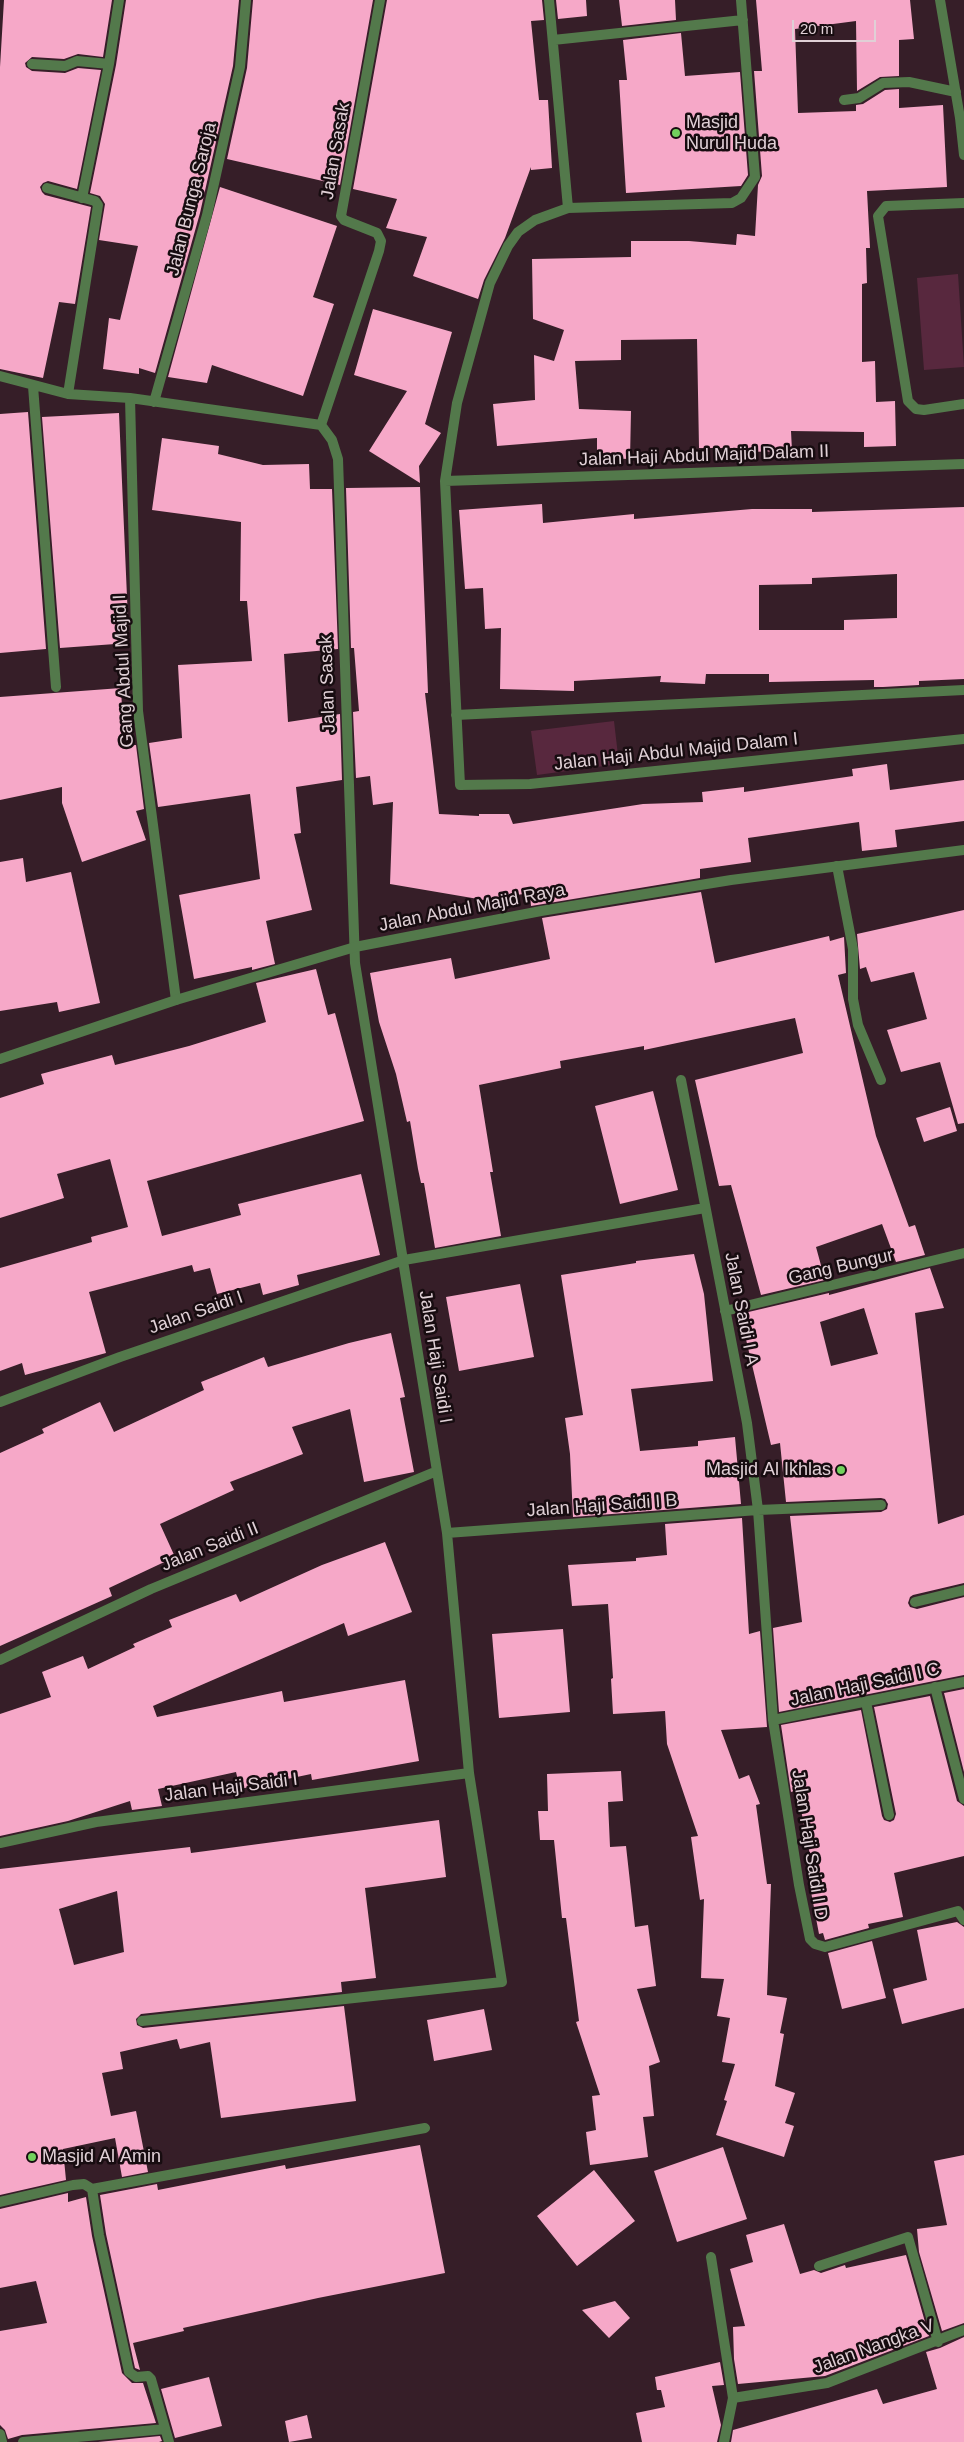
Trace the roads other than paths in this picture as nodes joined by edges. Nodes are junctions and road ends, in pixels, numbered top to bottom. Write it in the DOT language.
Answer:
graph roads {
  1 [pos="119,0"];
  2 [pos="246,0"];
  3 [pos="380,0"];
  4 [pos="549,0"];
  5 [pos="741,0"];
  6 [pos="940,0"];
  7 [pos="743,20"];
  8 [pos="553,40"];
  9 [pos="32,64"];
  10 [pos="110,64"];
  11 [pos="956,92"];
  12 [pos="844,100"];
  13 [pos="962,118"];
  14 [pos="964,155"];
  15 [pos="47,188"];
  16 [pos="82,198"];
  17 [pos="964,203"];
  18 [pos="568,208"];
  19 [pos="0,376"];
  20 [pos="33,386"];
  21 [pos="68,394"];
  22 [pos="130,398"];
  23 [pos="154,402"];
  24 [pos="964,404"];
  25 [pos="321,425"];
  26 [pos="964,464"];
  27 [pos="445,481"];
  28 [pos="56,687"];
  29 [pos="964,690"];
  30 [pos="456,715"];
  31 [pos="964,739"];
  32 [pos="964,850"];
  33 [pos="837,866"];
  34 [pos="354,947"];
  35 [pos="176,1000"];
  36 [pos="0,1059"];
  37 [pos="681,1080"];
  38 [pos="881,1080"];
  39 [pos="705,1208"];
  40 [pos="964,1253"];
  41 [pos="404,1260"];
  42 [pos="725,1311"];
  43 [pos="0,1402"];
  44 [pos="437,1471"];
  45 [pos="881,1505"];
  46 [pos="758,1510"];
  47 [pos="447,1533"];
  48 [pos="964,1590"];
  49 [pos="915,1602"];
  50 [pos="0,1660"];
  51 [pos="964,1682"];
  52 [pos="935,1687"];
  53 [pos="866,1702"];
  54 [pos="773,1720"];
  55 [pos="469,1773"];
  56 [pos="964,1799"];
  57 [pos="889,1815"];
  58 [pos="0,1843"];
  59 [pos="961,1915"];
  60 [pos="142,2021"];
  61 [pos="425,2128"];
  62 [pos="92,2189"];
  63 [pos="0,2202"];
  64 [pos="711,2257"];
  65 [pos="819,2266"];
  66 [pos="964,2330"];
  67 [pos="938,2342"];
  68 [pos="733,2398"];
  69 [pos="165,2429"];
  70 [pos="0,2434"];
  71 [pos="2,2442"];
  72 [pos="23,2442"];
  73 [pos="169,2442"];
  74 [pos="724,2442"];
  1 -- 10 [label="street"];
  2 -- 23 [label="street, Jalan Bunga Saroja"];
  3 -- 25 [label="street, Jalan Sasak"];
  4 -- 8 [label="street"];
  5 -- 7 [label="street, Jalan Haji Abdul Majid Dalam I"];
  6 -- 11 [label="street"];
  7 -- 8 [label="street"];
  7 -- 18 [label="street, Jalan Haji Abdul Majid Dalam I"];
  8 -- 18 [label="street"];
  9 -- 10 [label="street"];
  10 -- 16 [label="street"];
  11 -- 12 [label="street"];
  11 -- 13 [label="street"];
  13 -- 14 [label="street"];
  15 -- 16 [label="street"];
  16 -- 21 [label="street"];
  17 -- 24 [label="street"];
  18 -- 27 [label="street, Jalan Haji Abdul Majid Dalam I"];
  19 -- 20 [label="street"];
  20 -- 21 [label="street"];
  20 -- 28 [label="street"];
  21 -- 22 [label="street"];
  22 -- 23 [label="street"];
  22 -- 35 [label="street, Gang Abdul Majid I"];
  23 -- 25 [label="street"];
  25 -- 34 [label="street, Jalan Sasak"];
  26 -- 27 [label="street, Jalan Haji Abdul Majid Dalam II"];
  27 -- 30 [label="street, Jalan Haji Abdul Majid Dalam I"];
  29 -- 30 [label="street"];
  30 -- 31 [label="street, Jalan Haji Abdul Majid Dalam I"];
  32 -- 33 [label="street, Jalan Abdul Majid Raya"];
  33 -- 34 [label="street, Jalan Abdul Majid Raya"];
  33 -- 38 [label="street"];
  34 -- 35 [label="street, Jalan Abdul Majid Raya"];
  34 -- 41 [label="street, Jalan Haji Saidi I"];
  35 -- 36 [label="street, Jalan Abdul Majid Raya"];
  37 -- 39 [label="street, Jalan Saidi I A"];
  39 -- 41 [label="street"];
  39 -- 42 [label="street, Jalan Saidi I A"];
  40 -- 42 [label="street, Gang Bungur"];
  41 -- 43 [label="street, Jalan Saidi I"];
  41 -- 44 [label="street, Jalan Haji Saidi I"];
  42 -- 46 [label="street, Jalan Saidi I A"];
  44 -- 47 [label="street, Jalan Haji Saidi I"];
  44 -- 50 [label="street, Jalan Saidi II"];
  45 -- 46 [label="street, Jalan Haji Saidi I B"];
  46 -- 47 [label="street, Jalan Haji Saidi I B"];
  46 -- 54 [label="street, Jalan Saidi I A"];
  47 -- 55 [label="street, Jalan Haji Saidi I"];
  48 -- 49 [label="street"];
  51 -- 52 [label="street, Jalan Haji Saidi I C"];
  52 -- 53 [label="street, Jalan Haji Saidi I C"];
  52 -- 56 [label="street"];
  53 -- 54 [label="street, Jalan Haji Saidi I C"];
  53 -- 57 [label="street"];
  54 -- 59 [label="street, Jalan Haji Saidi I D"];
  55 -- 58 [label="street, Jalan Haji Saidi I"];
  55 -- 60 [label="street, Jalan Haji Saidi I"];
  61 -- 62 [label="street"];
  62 -- 63 [label="street"];
  62 -- 69 [label="street"];
  64 -- 68 [label="street"];
  65 -- 67 [label="street"];
  66 -- 67 [label="street, Jalan Nangka V"];
  67 -- 68 [label="street, Jalan Nangka V"];
  68 -- 74 [label="street"];
  69 -- 72 [label="street"];
  69 -- 73 [label="street"];
  70 -- 71 [label="street"];
}
